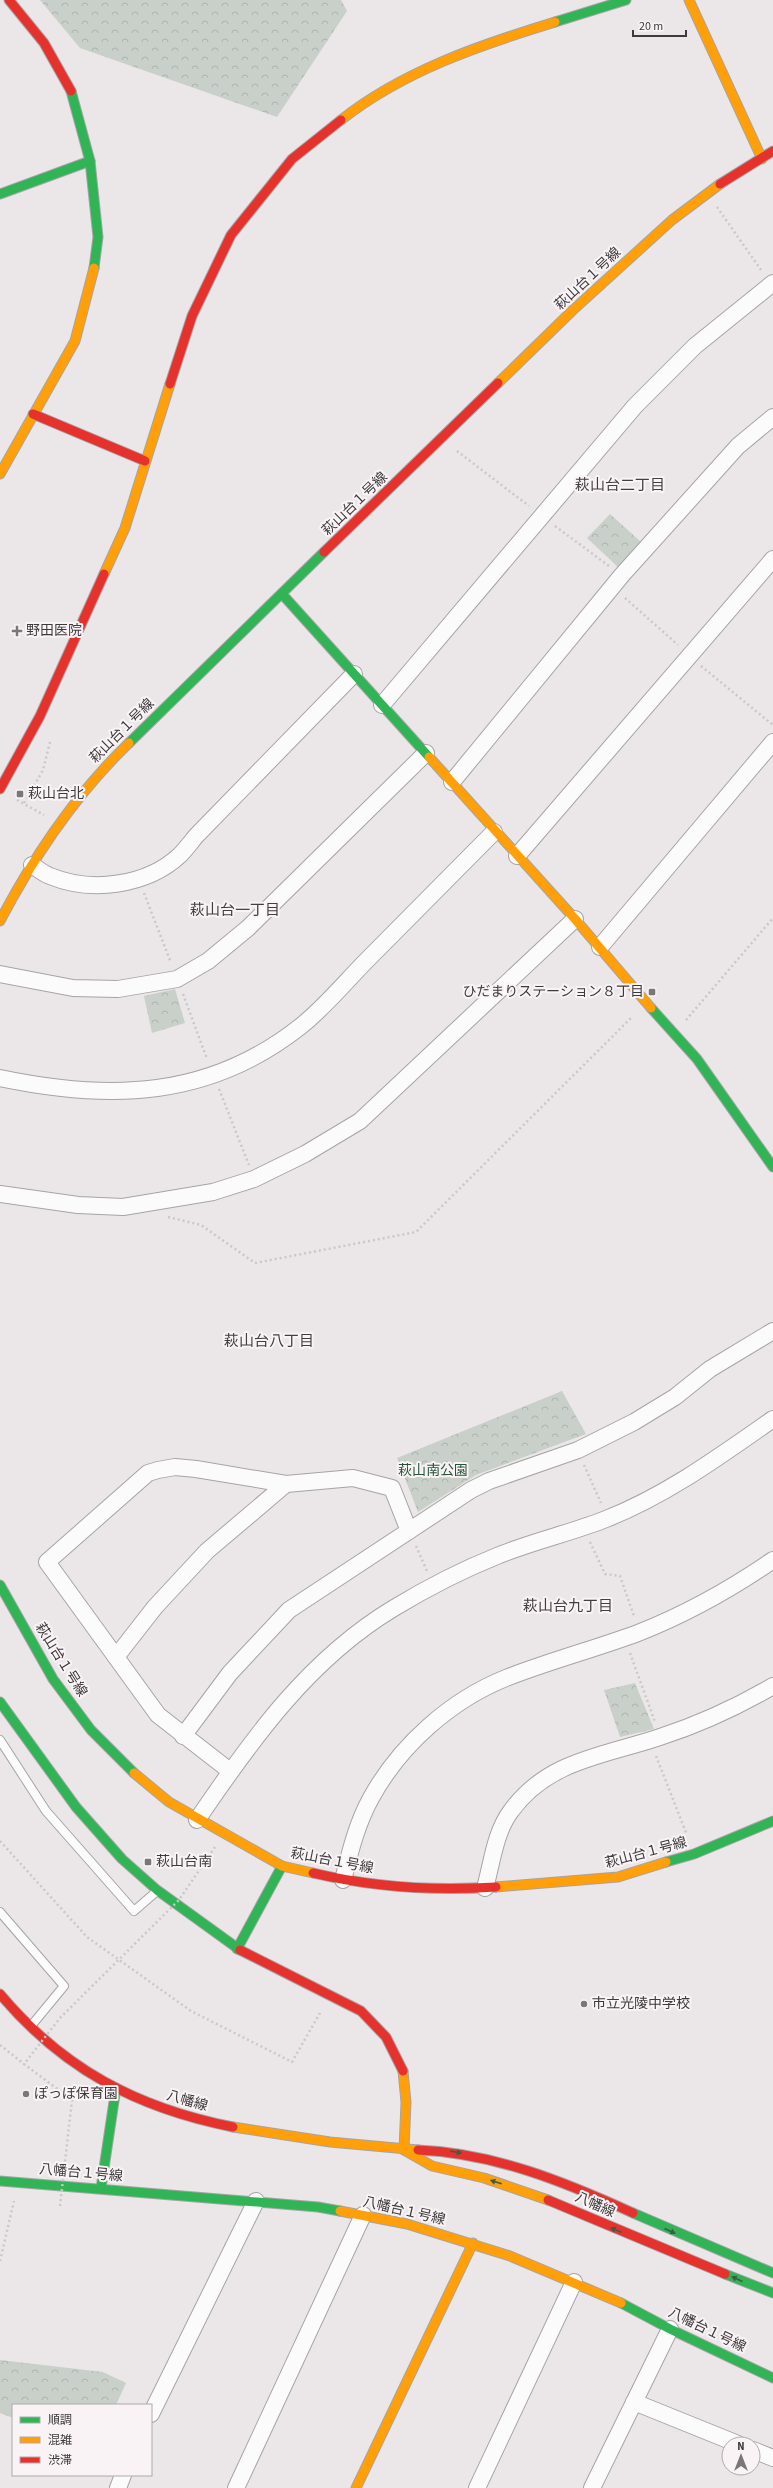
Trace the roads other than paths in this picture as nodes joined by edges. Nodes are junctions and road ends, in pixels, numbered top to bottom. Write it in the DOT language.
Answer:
graph roads {
  1 [pos="9,0"];
  2 [pos="626,0"];
  3 [pos="689,0"];
  4 [pos="773,151"];
  5 [pos="762,159"];
  6 [pos="90,161"];
  7 [pos="0,194"];
  8 [pos="772,284"];
  9 [pos="33,414"];
  10 [pos="773,417"];
  11 [pos="145,461"];
  12 [pos="0,474"];
  13 [pos="773,559"];
  14 [pos="282,594"];
  15 [pos="354,674"];
  16 [pos="382,705"];
  17 [pos="773,742"];
  18 [pos="426,753"];
  19 [pos="452,782"];
  20 [pos="0,788"];
  21 [pos="494,832"];
  22 [pos="517,856"];
  23 [pos="32,865"];
  24 [pos="575,919"];
  25 [pos="0,921"];
  26 [pos="600,947"];
  27 [pos="0,974"];
  28 [pos="0,1078"];
  29 [pos="773,1167"];
  30 [pos="0,1194"];
  31 [pos="773,1331"];
  32 [pos="773,1419"];
  33 [pos="286,1484"];
  34 [pos="409,1531"];
  35 [pos="773,1560"];
  36 [pos="0,1585"];
  37 [pos="116,1657"];
  38 [pos="773,1686"];
  39 [pos="0,1702"];
  40 [pos="182,1736"];
  41 [pos="0,1740"];
  42 [pos="230,1771"];
  43 [pos="197,1820"];
  44 [pos="773,1821"];
  45 [pos="282,1866"];
  46 [pos="343,1880"];
  47 [pos="485,1888"];
  48 [pos="157,1890"];
  49 [pos="0,1912"];
  50 [pos="237,1949"];
  51 [pos="0,1994"];
  52 [pos="29,2028"];
  53 [pos="116,2088"];
  54 [pos="404,2150"];
  55 [pos="0,2181"];
  56 [pos="102,2188"];
  57 [pos="256,2201"];
  58 [pos="363,2215"];
  59 [pos="473,2243"];
  60 [pos="773,2273"];
  61 [pos="574,2282"];
  62 [pos="773,2293"];
  63 [pos="670,2329"];
  64 [pos="773,2378"];
  65 [pos="634,2402"];
  66 [pos="152,2412"];
  67 [pos="721,2437"];
  68 [pos="761,2453"];
  69 [pos="773,2458"];
  70 [pos="123,2476"];
  71 [pos="118,2488"];
  72 [pos="236,2488"];
  73 [pos="356,2488"];
  74 [pos="476,2488"];
  75 [pos="592,2488"];
  1 -- 6 [label="street"];
  2 -- 11 [label="street"];
  3 -- 5 [label="street"];
  4 -- 5 [label="street, 萩山台１号線"];
  5 -- 14 [label="street, 萩山台１号線"];
  6 -- 7 [label="street"];
  6 -- 9 [label="street"];
  8 -- 16 [label="street"];
  9 -- 11 [label="street"];
  9 -- 12 [label="street"];
  10 -- 19 [label="street"];
  11 -- 20 [label="street"];
  13 -- 22 [label="street"];
  14 -- 15 [label="street"];
  14 -- 23 [label="street, 萩山台１号線"];
  15 -- 16 [label="street"];
  15 -- 23 [label="street"];
  16 -- 18 [label="street"];
  17 -- 26 [label="street"];
  18 -- 19 [label="street"];
  18 -- 27 [label="street"];
  19 -- 21 [label="street"];
  21 -- 22 [label="street"];
  21 -- 28 [label="street"];
  22 -- 24 [label="street"];
  23 -- 25 [label="street, 萩山台１号線"];
  24 -- 26 [label="street"];
  24 -- 30 [label="street"];
  26 -- 29 [label="street"];
  31 -- 34 [label="street"];
  32 -- 42 [label="street"];
  33 -- 34 [label="street"];
  33 -- 37 [label="street"];
  33 -- 37 [label="street"];
  34 -- 40 [label="street"];
  35 -- 46 [label="street"];
  36 -- 43 [label="street, 萩山台１号線"];
  37 -- 40 [label="street"];
  38 -- 47 [label="street"];
  39 -- 48 [label="street"];
  40 -- 42 [label="street"];
  41 -- 48 [label="lane"];
  42 -- 43 [label="street"];
  43 -- 45 [label="street, 萩山台１号線"];
  44 -- 47 [label="street, 萩山台１号線"];
  45 -- 46 [label="street, 萩山台１号線"];
  45 -- 50 [label="street"];
  46 -- 47 [label="street, 萩山台１号線"];
  48 -- 50 [label="street"];
  49 -- 52 [label="lane"];
  50 -- 54 [label="street"];
  51 -- 52 [label="street, 八幡線"];
  52 -- 53 [label="street, 八幡線"];
  53 -- 54 [label="street, 八幡線"];
  53 -- 56 [label="street"];
  54 -- 60 [label="street, 八幡線, one-way"];
  62 -- 54 [label="street, 八幡線, one-way"];
  55 -- 56 [label="street, 八幡台１号線"];
  56 -- 57 [label="street, 八幡台１号線"];
  57 -- 58 [label="street, 八幡台１号線"];
  57 -- 66 [label="street"];
  58 -- 59 [label="street, 八幡台１号線"];
  58 -- 72 [label="street"];
  59 -- 61 [label="street, 八幡台１号線"];
  59 -- 73 [label="street"];
  61 -- 63 [label="street, 八幡台１号線"];
  61 -- 74 [label="street"];
  63 -- 64 [label="street, 八幡台１号線"];
  63 -- 65 [label="street"];
  65 -- 67 [label="street"];
  65 -- 75 [label="street"];
  68 -- 69 [label="street"];
  70 -- 71 [label="street"];
}
